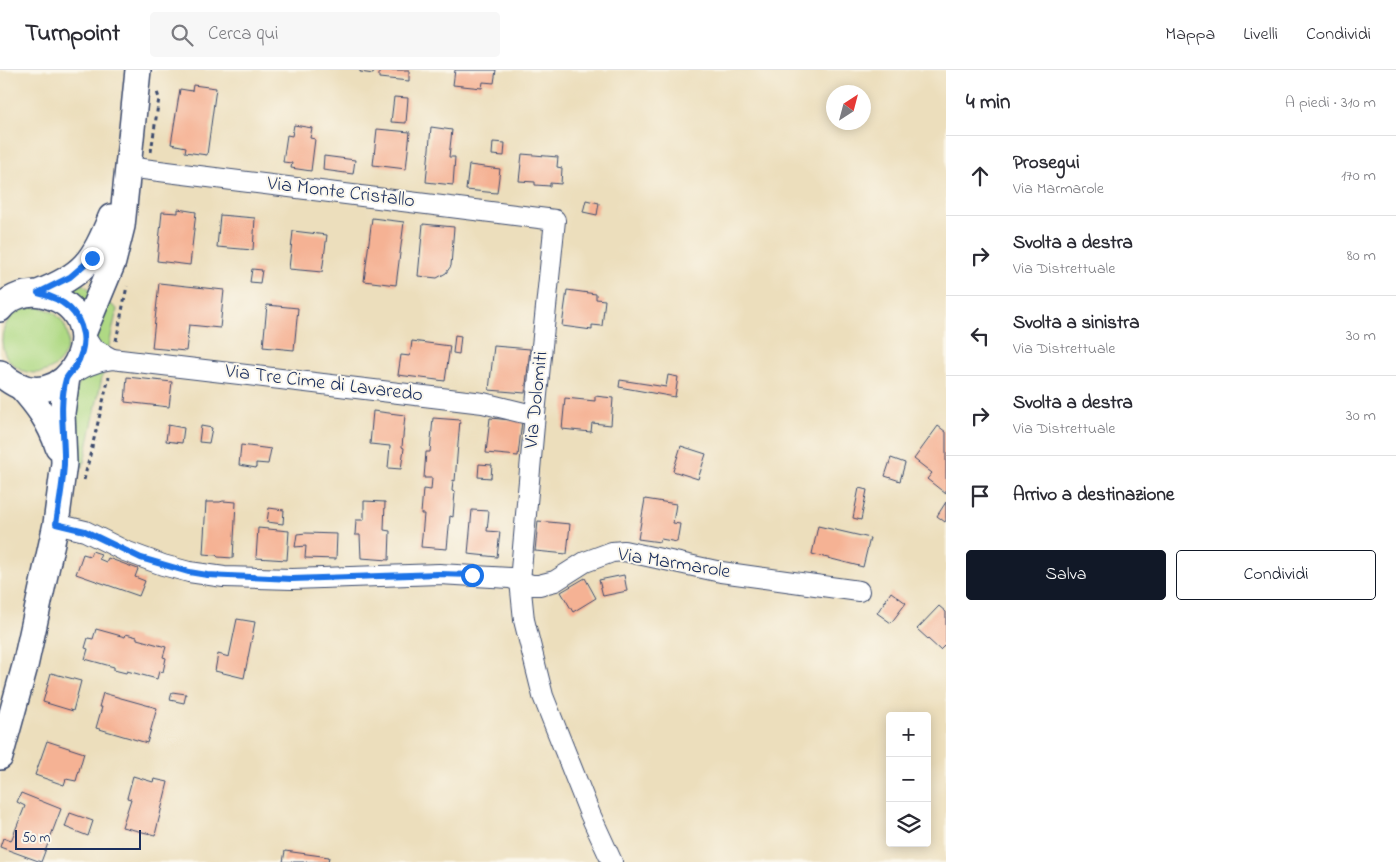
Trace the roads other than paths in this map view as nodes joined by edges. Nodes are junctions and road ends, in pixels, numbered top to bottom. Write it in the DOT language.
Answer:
graph roads {
  1 [pos="146,78"];
  2 [pos="134,168"];
  3 [pos="555,220"];
  4 [pos="38,293"];
  5 [pos="1,306"];
  6 [pos="83,334"];
  7 [pos="111,364"];
  8 [pos="67,377"];
  9 [pos="10,380"];
  10 [pos="535,414"];
  11 [pos="64,463"];
  12 [pos="56,524"];
  13 [pos="520,581"];
  14 [pos="859,591"];
  15 [pos="0,757"];
  16 [pos="612,862"];
  1 -- 2 [label="main road"];
  2 -- 3 [label="street, Via Monte Cristallo"];
  2 -- 4 [label="main road"];
  2 -- 6 [label="main road"];
  3 -- 10 [label="street, Via Dolomiti"];
  4 -- 5 [label="main road"];
  4 -- 6 [label="main road"];
  6 -- 7 [label="street, Via Tre Cime di Lavaredo"];
  6 -- 8 [label="main road"];
  7 -- 8 [label="street, Via Tre Cime di Lavaredo"];
  7 -- 10 [label="street, Via Tre Cime di Lavaredo"];
  8 -- 9 [label="main road"];
  8 -- 11 [label="main road"];
  9 -- 11 [label="main road"];
  10 -- 13 [label="street, Via Dolomiti"];
  11 -- 12 [label="main road"];
  12 -- 13 [label="street, Via Marmarole"];
  12 -- 15 [label="main road"];
  13 -- 14 [label="street, Via Marmarole"];
  13 -- 16 [label="street, Via Dolomiti"];
}
